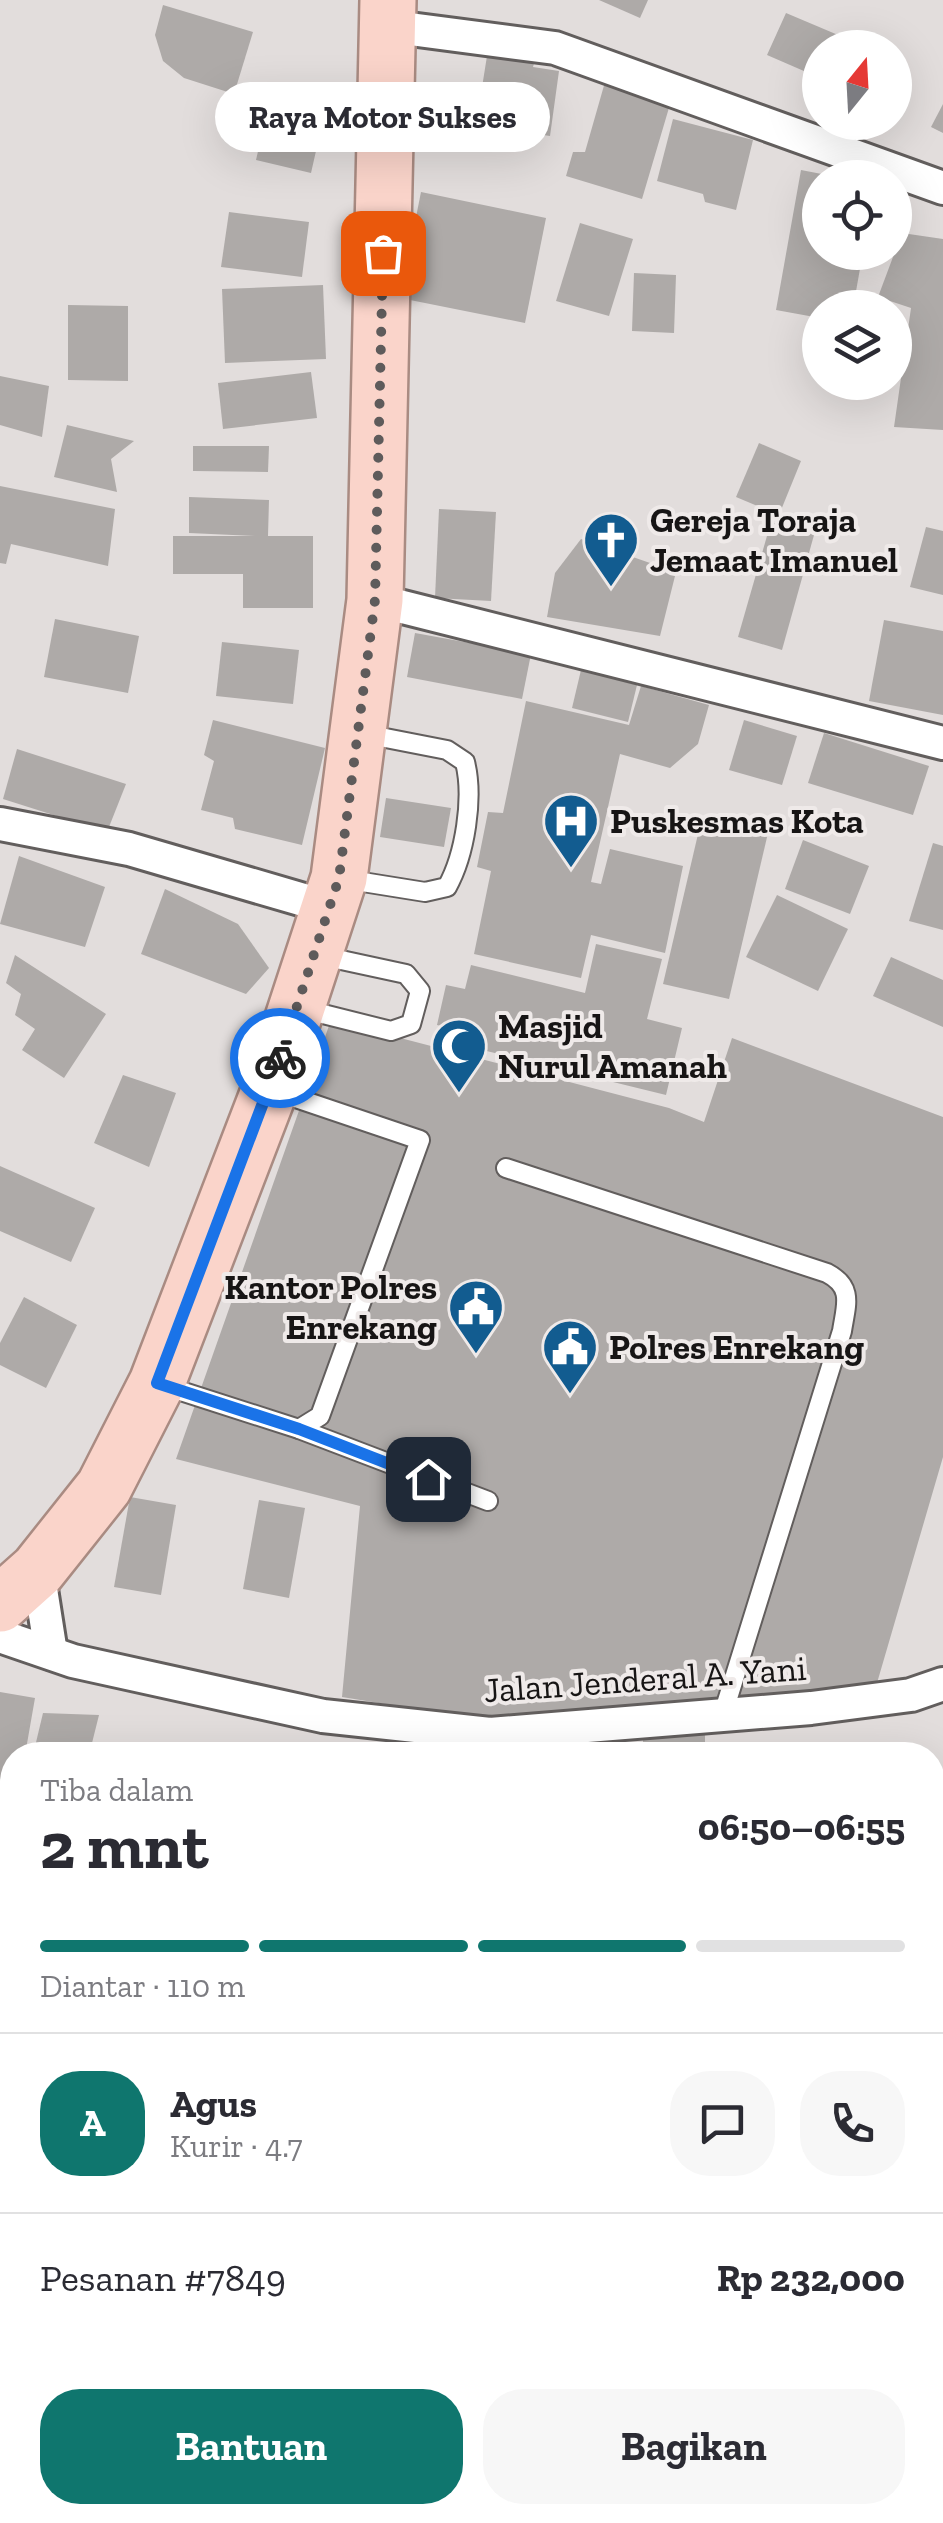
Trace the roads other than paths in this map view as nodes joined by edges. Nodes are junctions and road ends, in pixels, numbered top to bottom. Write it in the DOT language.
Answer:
graph roads {
  1 [pos="388,13"];
  2 [pos="943,188"];
  3 [pos="375,600"];
  4 [pos="356,732"];
  5 [pos="943,743"];
  6 [pos="0,824"];
  7 [pos="328,914"];
  8 [pos="297,1008"];
  9 [pos="270,1089"];
  10 [pos="506,1168"];
  11 [pos="157,1383"];
  12 [pos="299,1429"];
  13 [pos="488,1501"];
  14 [pos="19,1587"];
  15 [pos="0,1636"];
  16 [pos="51,1653"];
  17 [pos="943,1684"];
  18 [pos="723,1714"];
  1 -- 2 [label="street"];
  1 -- 3 [label="highway"];
  3 -- 4 [label="highway"];
  3 -- 5 [label="street"];
  4 -- 7 [label="highway"];
  4 -- 7 [label="lane"];
  6 -- 7 [label="street"];
  7 -- 8 [label="highway"];
  7 -- 8 [label="lane"];
  8 -- 9 [label="highway"];
  9 -- 11 [label="highway"];
  9 -- 12 [label="lane"];
  10 -- 18 [label="lane"];
  11 -- 12 [label="lane"];
  11 -- 14 [label="highway"];
  12 -- 13 [label="lane"];
  14 -- 16 [label="street"];
  15 -- 16 [label="street, Jalan Jenderal A. Yani"];
  16 -- 18 [label="street, Jalan Jenderal A. Yani"];
  17 -- 18 [label="street, Jalan Jenderal A. Yani"];
}
